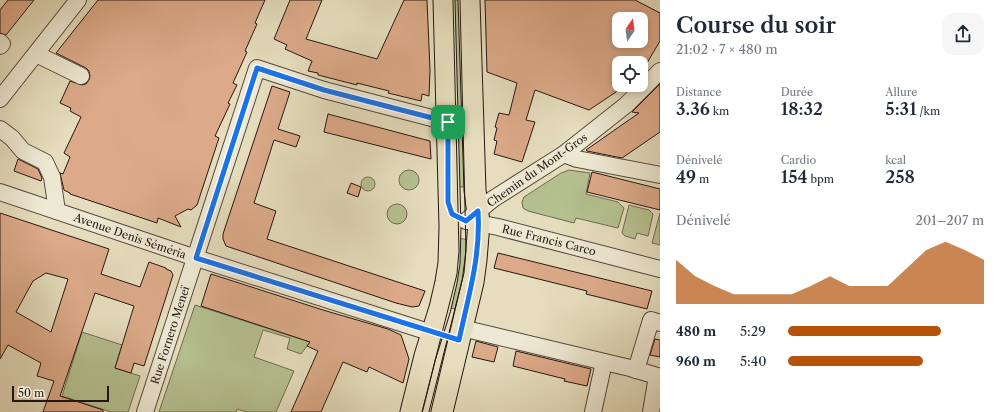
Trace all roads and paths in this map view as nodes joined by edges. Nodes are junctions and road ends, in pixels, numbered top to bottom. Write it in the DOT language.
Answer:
graph roads {
  1 [pos="78,0"];
  2 [pos="444,0"];
  3 [pos="469,0"];
  4 [pos="0,42"];
  5 [pos="0,46"];
  6 [pos="36,54"];
  7 [pos="660,71"];
  8 [pos="81,76"];
  9 [pos="1,95"];
  10 [pos="448,122"];
  11 [pos="0,129"];
  12 [pos="564,154"];
  13 [pos="660,175"];
  14 [pos="4,192"];
  15 [pos="448,202"];
  16 [pos="57,211"];
  17 [pos="474,218"];
  18 [pos="196,258"];
  19 [pos="660,269"];
  20 [pos="660,323"];
  21 [pos="432,333"];
  22 [pos="460,334"];
  23 [pos="604,362"];
  24 [pos="636,370"];
  25 [pos="144,412"];
  26 [pos="411,412"];
  27 [pos="442,412"];
  28 [pos="593,412"];
  29 [pos="651,412"];
  1 -- 6 [label="street"];
  2 -- 10 [label="main road"];
  3 -- 17 [label="main road"];
  4 -- 5 [label="street"];
  6 -- 8 [label="street"];
  6 -- 9 [label="street"];
  7 -- 12 [label="street, Chemin du Mont-Gros"];
  10 -- 15 [label="main road"];
  10 -- 18 [label="street, Rue Fornero Meneï"];
  11 -- 16 [label="street"];
  12 -- 13 [label="street"];
  12 -- 17 [label="street, Chemin du Mont-Gros"];
  14 -- 16 [label="street, Avenue Denis Séméria"];
  15 -- 17 [label="street, Rue Francis Carco"];
  15 -- 21 [label="main road"];
  16 -- 18 [label="street, Avenue Denis Séméria"];
  17 -- 19 [label="street, Rue Francis Carco"];
  17 -- 22 [label="main road"];
  18 -- 21 [label="street, Avenue Denis Séméria"];
  18 -- 25 [label="street, Rue Fornero Meneï"];
  20 -- 24 [label="street"];
  21 -- 22 [label="main road"];
  21 -- 26 [label="main road"];
  22 -- 23 [label="street"];
  22 -- 27 [label="main road"];
  23 -- 24 [label="street"];
  23 -- 28 [label="street"];
  24 -- 29 [label="street"];
}
